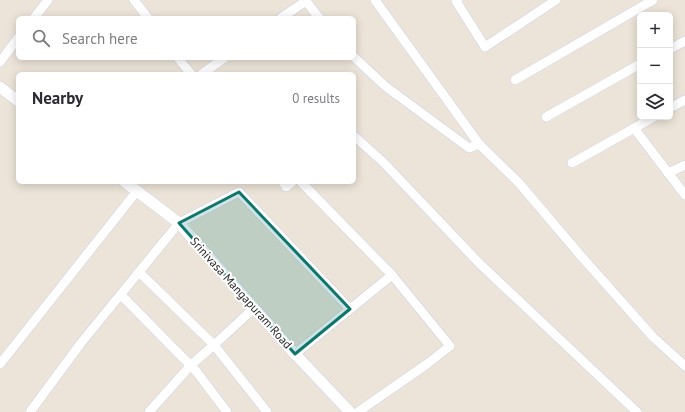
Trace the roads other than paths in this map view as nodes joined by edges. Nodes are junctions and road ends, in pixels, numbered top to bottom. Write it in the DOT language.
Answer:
graph roads {
  1 [pos="48,0"];
  2 [pos="134,0"];
  3 [pos="375,0"];
  4 [pos="458,0"];
  5 [pos="556,0"];
  6 [pos="653,0"];
  7 [pos="305,1"];
  8 [pos="36,16"];
  9 [pos="146,16"];
  10 [pos="285,16"];
  11 [pos="317,16"];
  12 [pos="16,41"];
  13 [pos="685,41"];
  14 [pos="672,48"];
  15 [pos="356,59"];
  16 [pos="180,60"];
  17 [pos="222,60"];
  18 [pos="0,62"];
  19 [pos="637,66"];
  20 [pos="189,72"];
  21 [pos="207,72"];
  22 [pos="515,80"];
  23 [pos="0,87"];
  24 [pos="16,99"];
  25 [pos="685,100"];
  26 [pos="673,106"];
  27 [pos="546,117"];
  28 [pos="649,120"];
  29 [pos="634,128"];
  30 [pos="356,138"];
  31 [pos="479,144"];
  32 [pos="572,163"];
  33 [pos="685,165"];
  34 [pos="668,173"];
  35 [pos="128,184"];
  36 [pos="303,184"];
  37 [pos="137,191"];
  38 [pos="685,195"];
  39 [pos="179,223"];
  40 [pos="139,272"];
  41 [pos="392,275"];
  42 [pos="121,295"];
  43 [pos="254,308"];
  44 [pos="350,309"];
  45 [pos="214,345"];
  46 [pos="295,354"];
  47 [pos="0,364"];
  48 [pos="191,365"];
  49 [pos="685,366"];
  50 [pos="34,410"];
  51 [pos="150,412"];
  52 [pos="227,412"];
  53 [pos="267,412"];
  54 [pos="350,412"];
  55 [pos="358,412"];
  56 [pos="637,412"];
  1 -- 8 [label="street"];
  2 -- 9 [label="street"];
  3 -- 31 [label="street"];
  4 -- 5 [label="street"];
  6 -- 22 [label="street"];
  7 -- 10 [label="street"];
  7 -- 11 [label="street"];
  12 -- 18 [label="street"];
  13 -- 14 [label="street"];
  15 -- 31 [label="street"];
  16 -- 20 [label="street"];
  17 -- 21 [label="street"];
  19 -- 27 [label="street"];
  23 -- 24 [label="street"];
  25 -- 26 [label="street"];
  28 -- 29 [label="street"];
  29 -- 32 [label="street"];
  29 -- 34 [label="street"];
  30 -- 56 [label="street"];
  31 -- 49 [label="street"];
  33 -- 34 [label="street"];
  34 -- 38 [label="street"];
  35 -- 37 [label="street, Srinivasa Mangapuram Road"];
  36 -- 41 [label="street"];
  37 -- 39 [label="street, Srinivasa Mangapuram Road"];
  37 -- 47 [label="street"];
  39 -- 40 [label="street"];
  39 -- 43 [label="street, Srinivasa Mangapuram Road"];
  39 -- 44 [label="street"];
  40 -- 42 [label="street"];
  40 -- 45 [label="street"];
  41 -- 44 [label="street"];
  41 -- 55 [label="street"];
  42 -- 48 [label="street"];
  42 -- 50 [label="street"];
  43 -- 45 [label="street"];
  43 -- 46 [label="street, Srinivasa Mangapuram Road"];
  44 -- 46 [label="street"];
  45 -- 48 [label="street"];
  45 -- 53 [label="street"];
  46 -- 54 [label="street, Srinivasa Mangapuram Road"];
  48 -- 51 [label="street"];
  48 -- 52 [label="street"];
}
